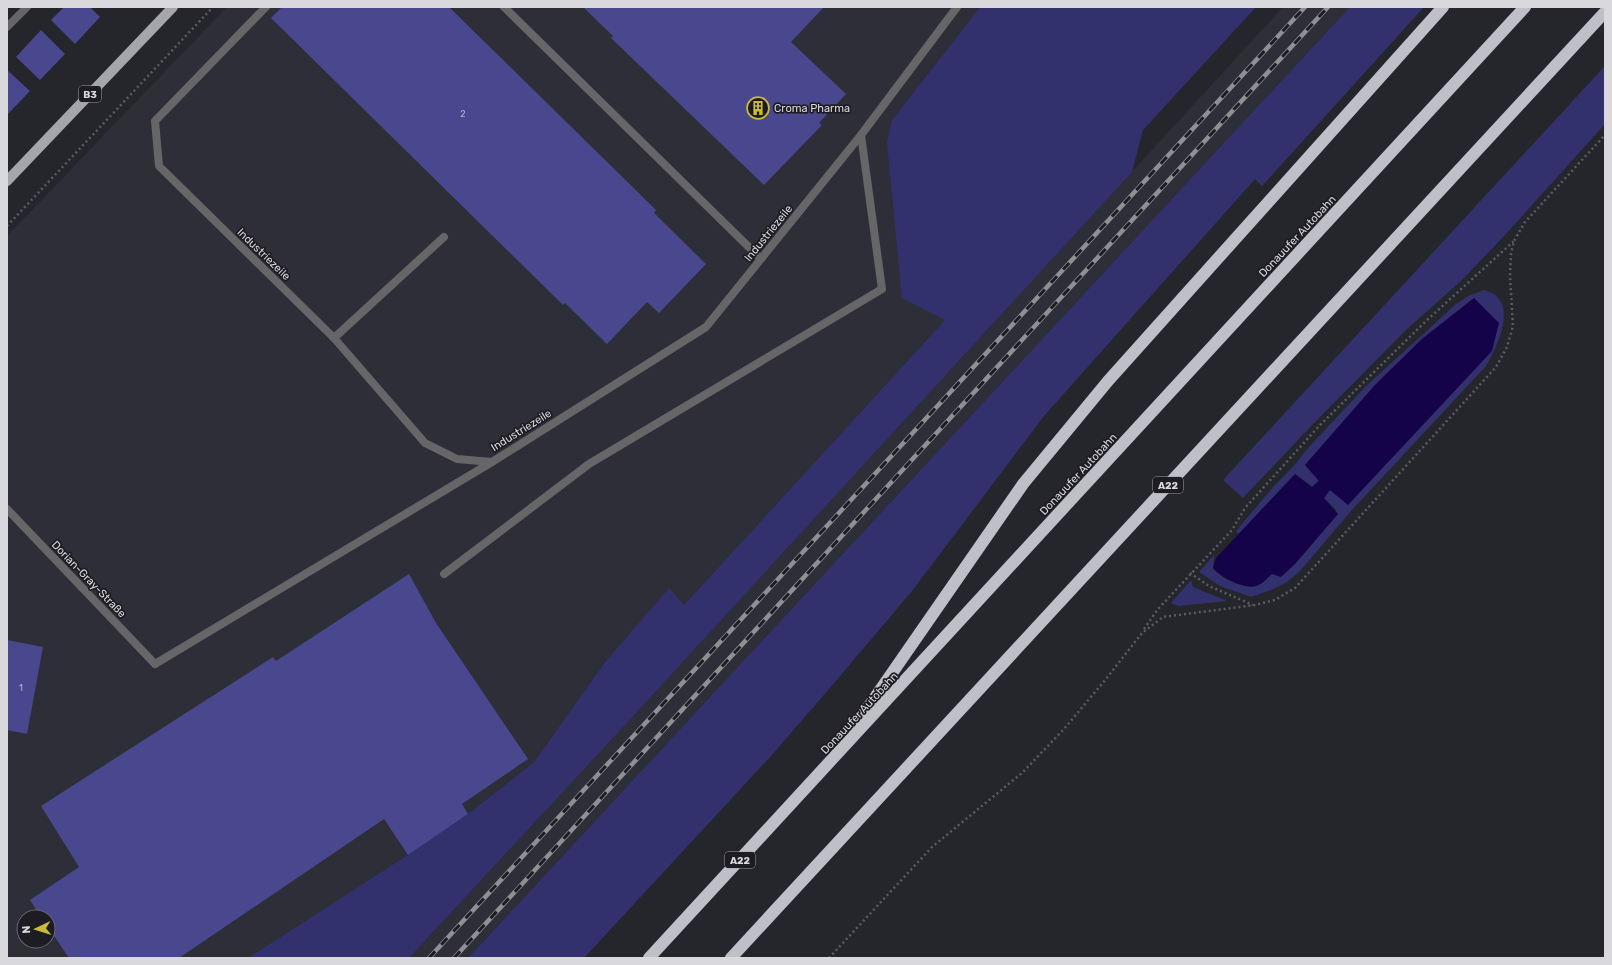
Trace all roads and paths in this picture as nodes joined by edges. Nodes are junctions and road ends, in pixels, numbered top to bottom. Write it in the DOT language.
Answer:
graph roads {
  1 [pos="27,7"];
  2 [pos="173,7"];
  3 [pos="213,7"];
  4 [pos="266,7"];
  5 [pos="504,7"];
  6 [pos="957,7"];
  7 [pos="1442,7"];
  8 [pos="1526,7"];
  9 [pos="1605,12"];
  10 [pos="7,27"];
  11 [pos="861,135"];
  12 [pos="1605,135"];
  13 [pos="7,181"];
  14 [pos="7,226"];
  15 [pos="444,237"];
  16 [pos="1514,241"];
  17 [pos="761,259"];
  18 [pos="334,338"];
  19 [pos="492,462"];
  20 [pos="7,509"];
  21 [pos="1190,573"];
  22 [pos="444,574"];
  23 [pos="1255,605"];
  24 [pos="1142,633"];
  25 [pos="831,762"];
  26 [pos="649,958"];
  27 [pos="731,958"];
  28 [pos="829,958"];
  1 -- 10 [label="street"];
  2 -- 13 [label="main road, B3"];
  3 -- 14 [label="path"];
  4 -- 18 [label="street, Industriezeile"];
  5 -- 17 [label="street"];
  6 -- 11 [label="street, Industriezeile"];
  7 -- 25 [label="highway"];
  8 -- 25 [label="highway, Donauufer Autobahn / A22"];
  9 -- 27 [label="highway, A22"];
  11 -- 17 [label="street, Industriezeile"];
  11 -- 22 [label="street"];
  12 -- 16 [label="path"];
  15 -- 18 [label="street"];
  16 -- 21 [label="path"];
  16 -- 23 [label="path"];
  17 -- 19 [label="street, Industriezeile"];
  18 -- 19 [label="street, Industriezeile"];
  19 -- 20 [label="street, Dorian-Gray-Straße"];
  21 -- 23 [label="path"];
  21 -- 24 [label="path"];
  23 -- 24 [label="path"];
  24 -- 28 [label="path"];
  25 -- 26 [label="highway, Donauufer Autobahn / A22"];
}
